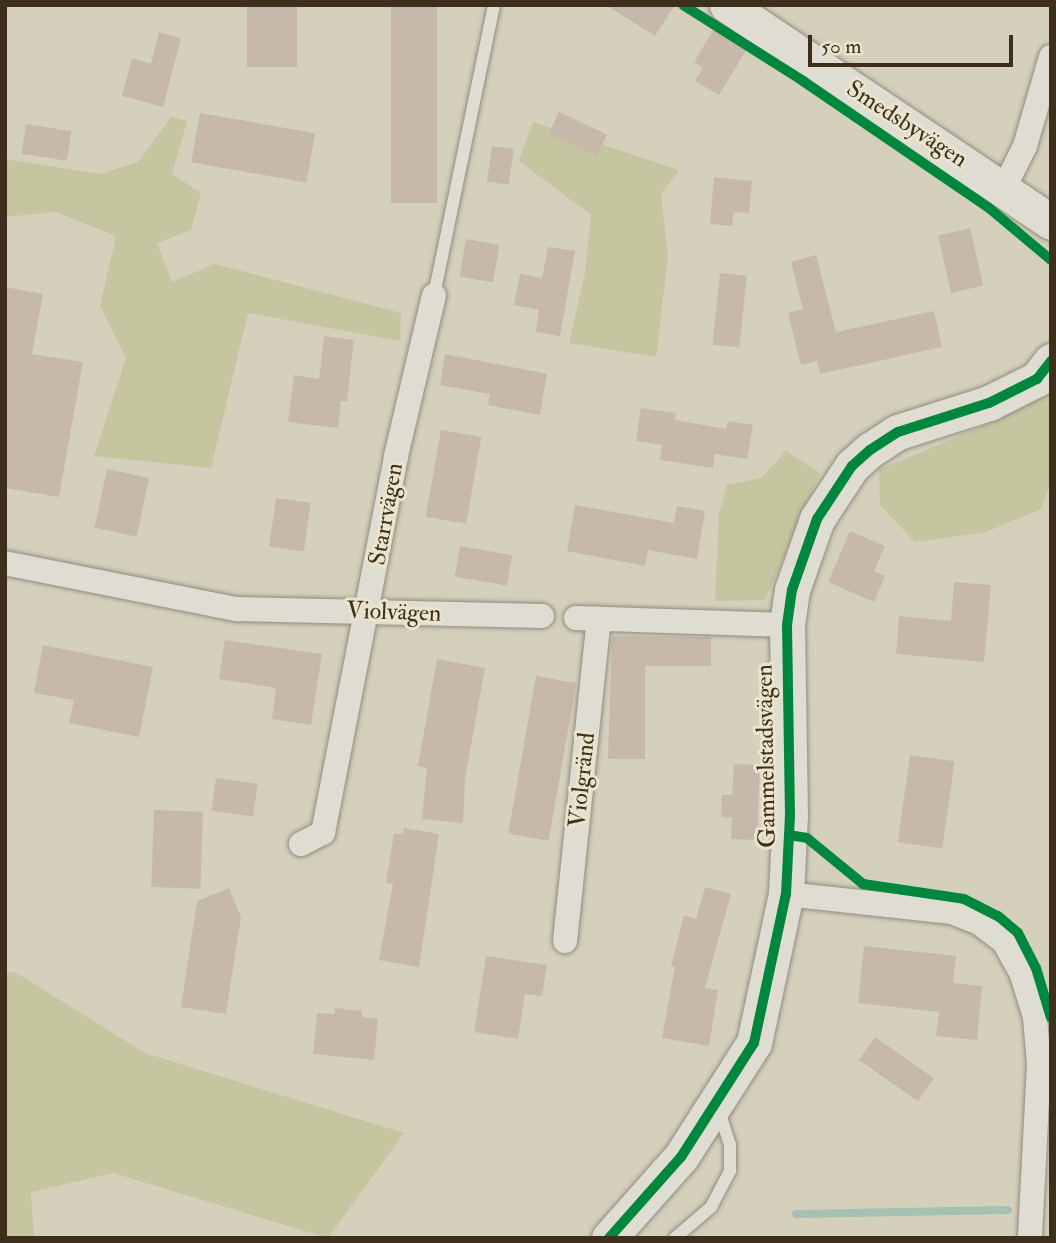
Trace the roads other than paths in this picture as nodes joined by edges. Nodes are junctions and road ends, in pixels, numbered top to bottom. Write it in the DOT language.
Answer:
graph roads {
  1 [pos="494,5"];
  2 [pos="727,5"];
  3 [pos="1051,57"];
  4 [pos="1004,188"];
  5 [pos="1051,222"];
  6 [pos="434,295"];
  7 [pos="1051,361"];
  8 [pos="5,563"];
  9 [pos="370,610"];
  10 [pos="542,616"];
  11 [pos="787,625"];
  12 [pos="301,844"];
  13 [pos="786,894"];
  14 [pos="565,941"];
  15 [pos="717,1104"];
  16 [pos="609,1238"];
  17 [pos="675,1238"];
  18 [pos="1030,1238"];
  1 -- 6 [label="lane"];
  2 -- 4 [label="street, Smedsbyvägen"];
  3 -- 4 [label="street"];
  4 -- 5 [label="street, Smedsbyvägen"];
  6 -- 9 [label="street, Starrvägen"];
  7 -- 11 [label="street, Gammelstadsvägen"];
  8 -- 9 [label="street, Violvägen"];
  9 -- 10 [label="street, Violvägen"];
  9 -- 12 [label="street, Starrvägen"];
  11 -- 13 [label="street, Gammelstadsvägen"];
  11 -- 14 [label="street, Violgränd"];
  13 -- 15 [label="street, Gammelstadsvägen"];
  13 -- 18 [label="street"];
  15 -- 16 [label="street, Gammelstadsvägen"];
  15 -- 17 [label="lane"];
}
